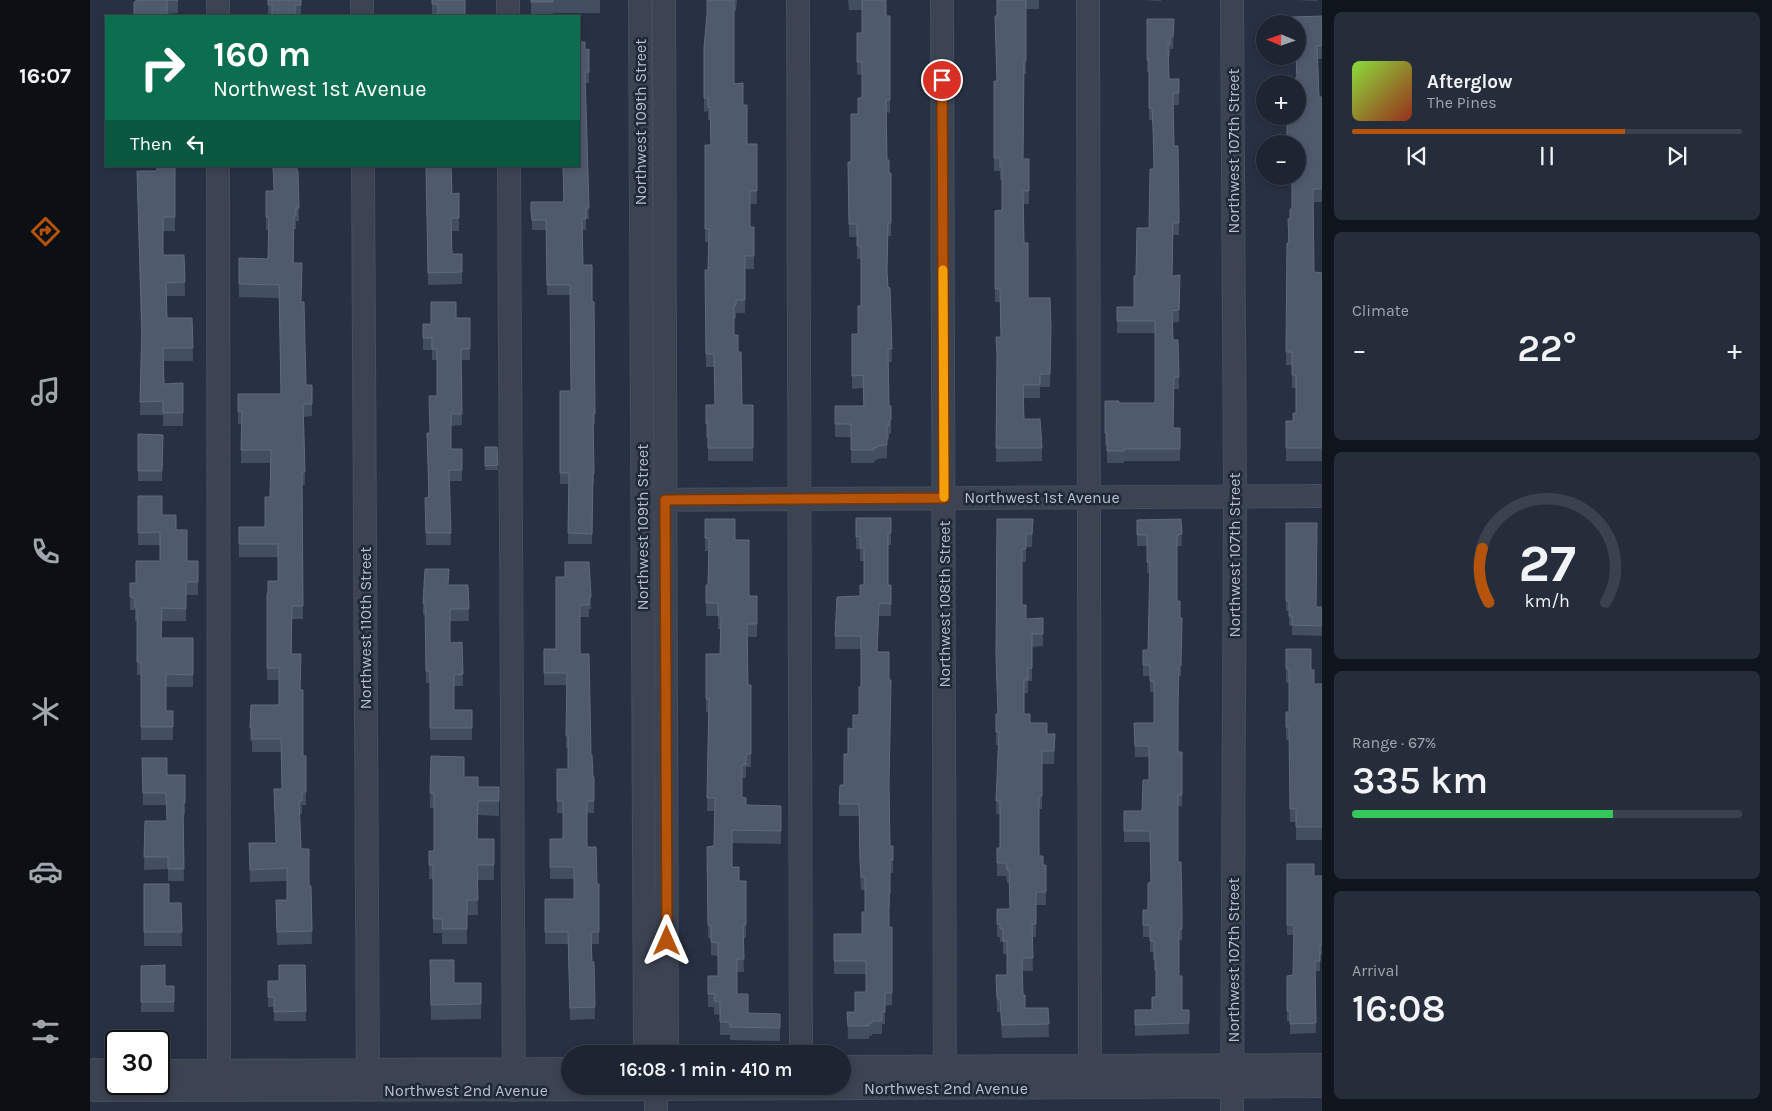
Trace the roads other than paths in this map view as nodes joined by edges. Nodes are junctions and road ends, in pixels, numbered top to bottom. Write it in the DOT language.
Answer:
graph roads {
  1 [pos="218,0"];
  2 [pos="362,0"];
  3 [pos="508,0"];
  4 [pos="640,0"];
  5 [pos="664,0"];
  6 [pos="798,0"];
  7 [pos="942,0"];
  8 [pos="1088,0"];
  9 [pos="1232,0"];
  10 [pos="218,15"];
  11 [pos="362,15"];
  12 [pos="508,15"];
  13 [pos="640,111"];
  14 [pos="664,111"];
  15 [pos="218,167"];
  16 [pos="363,167"];
  17 [pos="508,167"];
  18 [pos="641,301"];
  19 [pos="664,301"];
  20 [pos="1089,496"];
  21 [pos="1234,496"];
  22 [pos="1322,496"];
  23 [pos="798,498"];
  24 [pos="944,498"];
  25 [pos="642,500"];
  26 [pos="665,500"];
  27 [pos="666,696"];
  28 [pos="643,697"];
  29 [pos="655,869"];
  30 [pos="645,1045"];
  31 [pos="666,1045"];
  32 [pos="801,1045"];
  33 [pos="1322,1065"];
  34 [pos="851,1068"];
  35 [pos="105,1070"];
  36 [pos="561,1071"];
  37 [pos="90,1073"];
  38 [pos="170,1073"];
  39 [pos="1233,1076"];
  40 [pos="945,1077"];
  41 [pos="1090,1077"];
  42 [pos="514,1079"];
  43 [pos="368,1080"];
  44 [pos="219,1081"];
  45 [pos="561,1084"];
  46 [pos="851,1084"];
  47 [pos="1322,1086"];
  48 [pos="90,1088"];
  49 [pos="1232,1111"];
  1 -- 10 [label="street"];
  2 -- 11 [label="street"];
  3 -- 12 [label="street"];
  4 -- 13 [label="street, Northwest 109th Street"];
  5 -- 14 [label="street, Northwest 109th Street"];
  6 -- 23 [label="street"];
  7 -- 24 [label="street, Northwest 108th Street"];
  8 -- 20 [label="street"];
  9 -- 21 [label="street, Northwest 107th Street"];
  13 -- 14 [label="street"];
  13 -- 18 [label="street, Northwest 109th Street"];
  14 -- 19 [label="street, Northwest 109th Street"];
  15 -- 44 [label="street"];
  16 -- 43 [label="street, Northwest 110th Street"];
  17 -- 42 [label="street"];
  18 -- 19 [label="street"];
  18 -- 25 [label="street, Northwest 109th Street"];
  19 -- 26 [label="street, Northwest 109th Street"];
  20 -- 21 [label="street, Northwest 1st Avenue"];
  20 -- 24 [label="street, Northwest 1st Avenue"];
  20 -- 41 [label="street"];
  21 -- 22 [label="street, Northwest 1st Avenue"];
  21 -- 39 [label="street, Northwest 107th Street"];
  23 -- 24 [label="street, Northwest 1st Avenue"];
  23 -- 26 [label="street, Northwest 1st Avenue"];
  23 -- 32 [label="street"];
  24 -- 40 [label="street, Northwest 108th Street"];
  25 -- 26 [label="street, Northwest 1st Avenue"];
  25 -- 28 [label="street, Northwest 109th Street"];
  26 -- 27 [label="street, Northwest 109th Street"];
  27 -- 28 [label="street"];
  27 -- 29 [label="street, Northwest 109th Street"];
  28 -- 29 [label="street, Northwest 109th Street"];
  29 -- 30 [label="street, Northwest 109th Street"];
  29 -- 31 [label="street, Northwest 109th Street"];
  33 -- 39 [label="street, Northwest 2nd Avenue"];
  34 -- 40 [label="street, Northwest 2nd Avenue"];
  35 -- 37 [label="street"];
  36 -- 42 [label="street, Northwest 2nd Avenue"];
  38 -- 44 [label="street, Northwest 2nd Avenue"];
  39 -- 41 [label="street, Northwest 2nd Avenue"];
  39 -- 47 [label="street, Northwest 2nd Avenue"];
  39 -- 49 [label="street, Northwest 107th Street"];
  40 -- 41 [label="street, Northwest 2nd Avenue"];
  40 -- 46 [label="street, Northwest 2nd Avenue"];
  42 -- 43 [label="street, Northwest 2nd Avenue"];
  42 -- 45 [label="street, Northwest 2nd Avenue"];
  43 -- 44 [label="street, Northwest 2nd Avenue"];
  44 -- 48 [label="street, Northwest 2nd Avenue"];
}
